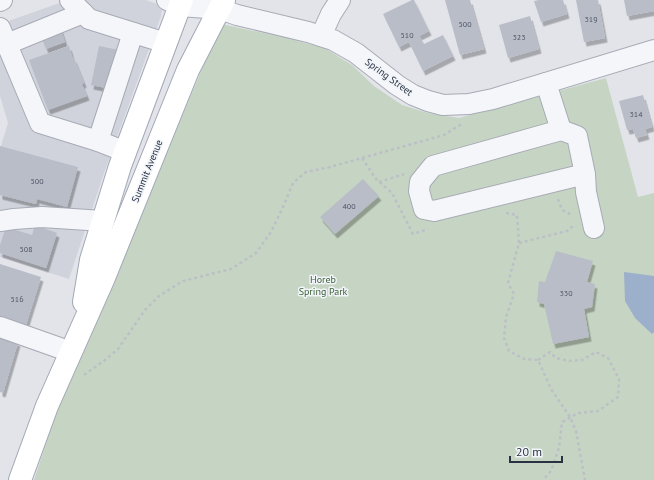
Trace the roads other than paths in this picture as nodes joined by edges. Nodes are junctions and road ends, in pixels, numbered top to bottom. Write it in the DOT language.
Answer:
graph roads {
  1 [pos="340,0"];
  2 [pos="176,2"];
  3 [pos="219,3"];
  4 [pos="76,7"];
  5 [pos="133,33"];
  6 [pos="3,36"];
  7 [pos="321,36"];
  8 [pos="166,43"];
  9 [pos="654,50"];
  10 [pos="546,83"];
  11 [pos="561,130"];
  12 [pos="98,141"];
  13 [pos="126,152"];
  14 [pos="585,174"];
  15 [pos="0,221"];
  16 [pos="103,221"];
  17 [pos="594,228"];
  18 [pos="0,327"];
  19 [pos="74,343"];
  20 [pos="20,480"];
  1 -- 7 [label="street"];
  2 -- 3 [label="street, Spring Street"];
  2 -- 8 [label="main road, Summit Avenue"];
  3 -- 7 [label="street, Spring Street"];
  3 -- 19 [label="main road, Summit Avenue"];
  4 -- 5 [label="street"];
  4 -- 6 [label="street"];
  5 -- 8 [label="street"];
  5 -- 12 [label="street"];
  6 -- 12 [label="street"];
  7 -- 10 [label="street, Spring Street"];
  8 -- 13 [label="main road, Summit Avenue"];
  9 -- 10 [label="street, Spring Street"];
  10 -- 11 [label="street"];
  11 -- 14 [label="street"];
  11 -- 14 [label="street"];
  12 -- 13 [label="street"];
  13 -- 16 [label="main road, Summit Avenue"];
  14 -- 17 [label="street"];
  15 -- 16 [label="street"];
  16 -- 19 [label="main road, Summit Avenue"];
  18 -- 19 [label="street"];
  19 -- 20 [label="main road, Summit Avenue"];
}
